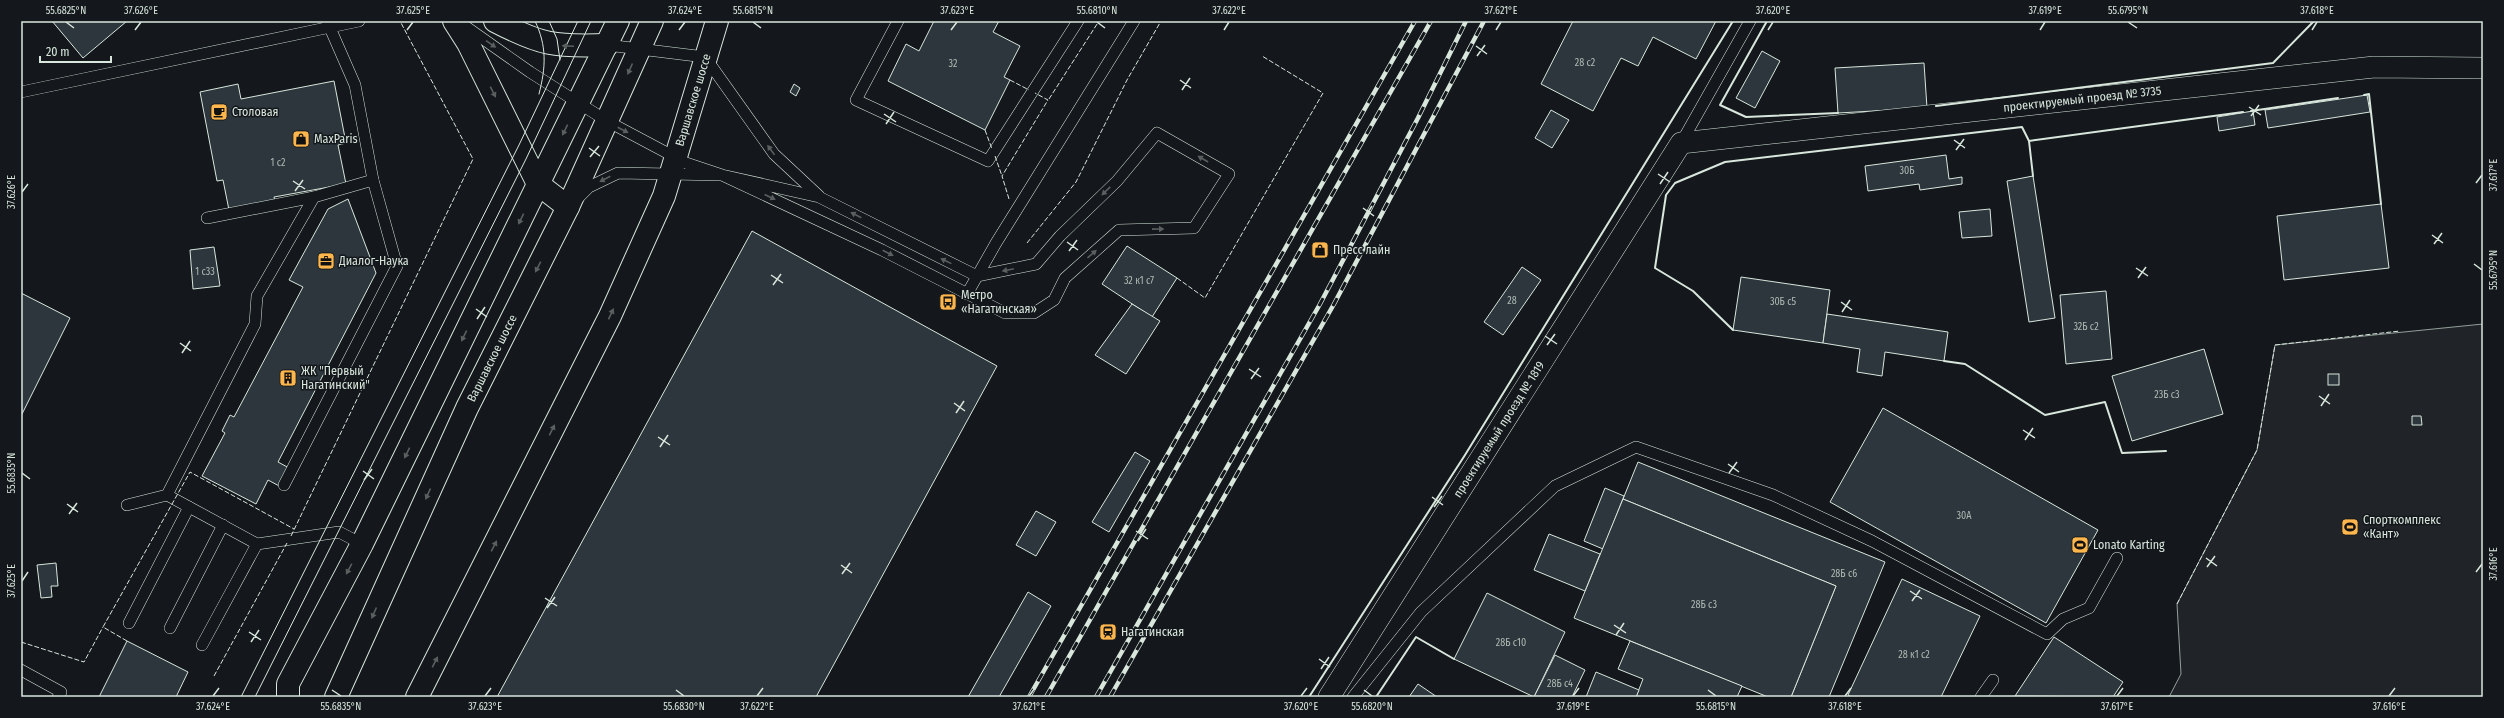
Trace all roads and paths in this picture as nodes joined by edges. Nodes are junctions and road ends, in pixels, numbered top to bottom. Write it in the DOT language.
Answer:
graph roads {
  1 [pos="359,21"];
  2 [pos="454,21"];
  3 [pos="459,21"];
  4 [pos="495,21"];
  5 [pos="618,21"];
  6 [pos="652,21"];
  7 [pos="717,21"];
  8 [pos="898,21"];
  9 [pos="1078,21"];
  10 [pos="1134,21"];
  11 [pos="1750,21"];
  12 [pos="329,24"];
  13 [pos="607,45"];
  14 [pos="639,49"];
  15 [pos="705,57"];
  16 [pos="2483,68"];
  17 [pos="21,92"];
  18 [pos="578,103"];
  19 [pos="607,121"];
  20 [pos="1681,143"];
  21 [pos="672,165"];
  22 [pos="722,175"];
  23 [pos="373,180"];
  24 [pos="538,184"];
  25 [pos="314,197"];
  26 [pos="819,197"];
  27 [pos="568,207"];
  28 [pos="207,218"];
  29 [pos="977,276"];
  30 [pos="967,294"];
  31 [pos="284,485"];
  32 [pos="167,495"];
  33 [pos="127,505"];
  34 [pos="189,507"];
  35 [pos="223,525"];
  36 [pos="256,544"];
  37 [pos="362,544"];
  38 [pos="2117,558"];
  39 [pos="129,623"];
  40 [pos="170,628"];
  41 [pos="202,645"];
  42 [pos="21,670"];
  43 [pos="1993,680"];
  44 [pos="58,697"];
  45 [pos="288,697"];
  46 [pos="336,697"];
  47 [pos="417,697"];
  48 [pos="1330,697"];
  49 [pos="1353,697"];
  50 [pos="1981,697"];
  1 -- 12 [label="lane"];
  2 -- 24 [label="main road, one-way"];
  3 -- 18 [label="lane, one-way"];
  13 -- 4 [label="main road, one-way"];
  5 -- 13 [label="main road"];
  6 -- 14 [label="main road, Варшавское шоссе"];
  7 -- 15 [label="main road, Варшавское шоссе"];
  8 -- 9 [label="lane"];
  10 -- 29 [label="lane"];
  11 -- 20 [label="lane"];
  12 -- 17 [label="lane"];
  12 -- 23 [label="lane"];
  13 -- 14 [label="lane"];
  13 -- 18 [label="main road"];
  14 -- 15 [label="lane"];
  14 -- 19 [label="main road, Варшавское шоссе, one-way"];
  15 -- 21 [label="main road, Варшавское шоссе"];
  26 -- 15 [label="lane, one-way"];
  16 -- 20 [label="street, проектируемый проезд № 3735"];
  18 -- 19 [label="lane"];
  18 -- 24 [label="main road, one-way"];
  19 -- 21 [label="lane, one-way"];
  19 -- 27 [label="main road, Варшавское шоссе"];
  20 -- 48 [label="street, проектируемый проезд № 1819"];
  21 -- 22 [label="lane"];
  21 -- 22 [label="lane"];
  21 -- 27 [label="lane, one-way"];
  47 -- 21 [label="main road, Варшавское шоссе, one-way"];
  22 -- 26 [label="lane"];
  22 -- 30 [label="lane, one-way"];
  23 -- 25 [label="lane"];
  23 -- 31 [label="lane"];
  24 -- 27 [label="main road"];
  24 -- 37 [label="main road, one-way"];
  25 -- 28 [label="lane"];
  25 -- 32 [label="lane"];
  29 -- 26 [label="lane, one-way"];
  27 -- 46 [label="main road, Варшавское шоссе, one-way"];
  29 -- 30 [label="lane"];
  30 -- 29 [label="lane, one-way"];
  32 -- 33 [label="lane"];
  32 -- 34 [label="lane"];
  34 -- 35 [label="lane"];
  34 -- 39 [label="lane"];
  35 -- 36 [label="lane"];
  35 -- 40 [label="lane"];
  36 -- 37 [label="lane"];
  36 -- 41 [label="lane"];
  37 -- 45 [label="main road, one-way"];
  38 -- 49 [label="lane"];
  42 -- 44 [label="lane"];
  43 -- 50 [label="lane"];
}
